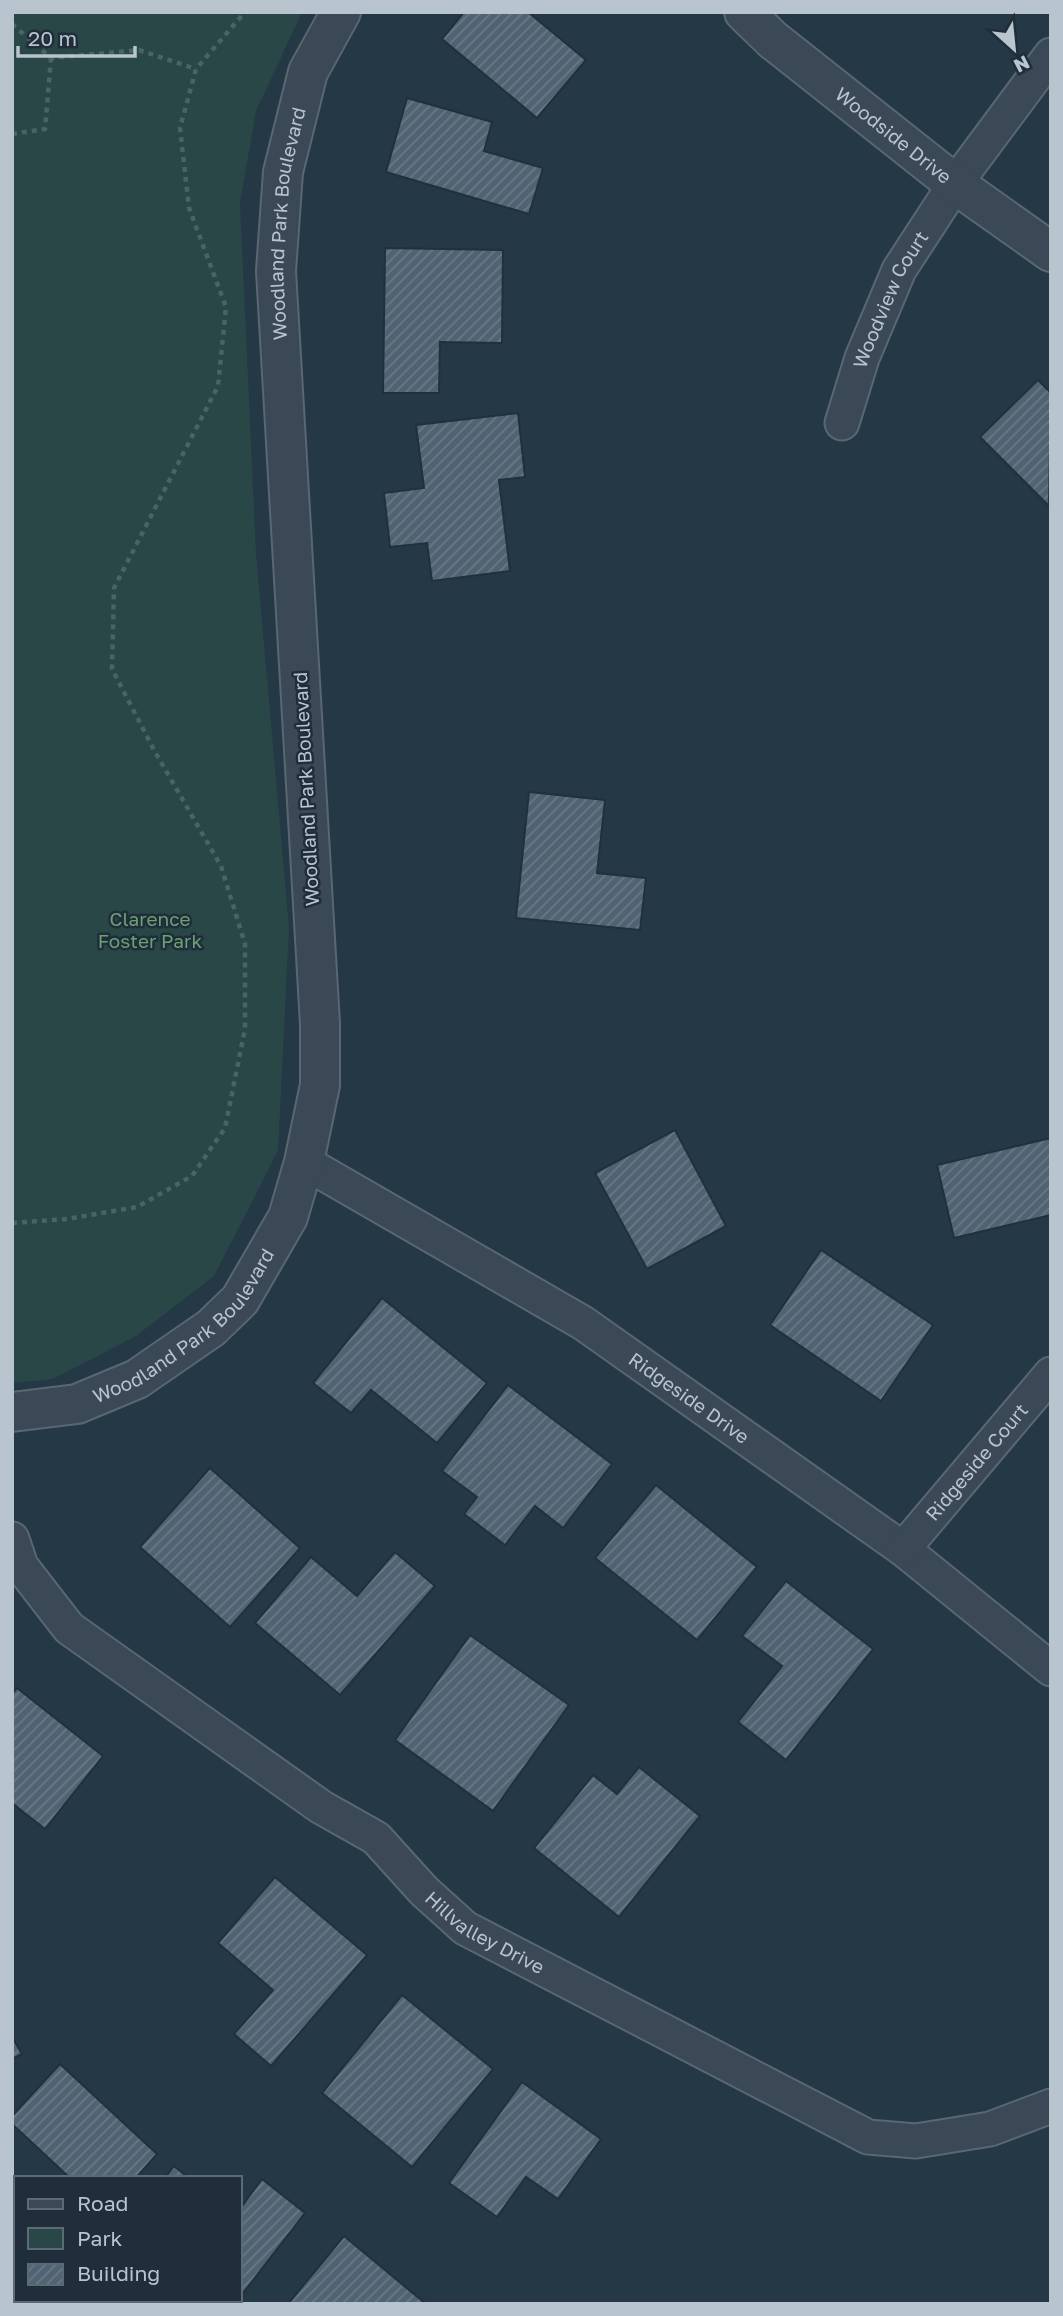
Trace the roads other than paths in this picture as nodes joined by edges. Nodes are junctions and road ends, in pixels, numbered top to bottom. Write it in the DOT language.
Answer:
graph roads {
  1 [pos="341,12"];
  2 [pos="744,12"];
  3 [pos="1051,55"];
  4 [pos="955,184"];
  5 [pos="1051,252"];
  6 [pos="842,423"];
  7 [pos="304,1162"];
  8 [pos="1051,1374"];
  9 [pos="12,1412"];
  10 [pos="12,1539"];
  11 [pos="903,1549"];
  12 [pos="1051,1669"];
  13 [pos="1051,2106"];
  1 -- 7 [label="street, Woodland Park Boulevard"];
  2 -- 4 [label="street, Woodside Drive"];
  3 -- 4 [label="street, Woodview Court"];
  4 -- 5 [label="street, Woodside Drive"];
  4 -- 6 [label="street, Woodview Court"];
  7 -- 9 [label="street, Woodland Park Boulevard"];
  7 -- 11 [label="street, Ridgeside Drive"];
  8 -- 11 [label="street, Ridgeside Court"];
  10 -- 13 [label="street, Hillvalley Drive"];
  11 -- 12 [label="street, Ridgeside Drive"];
}
